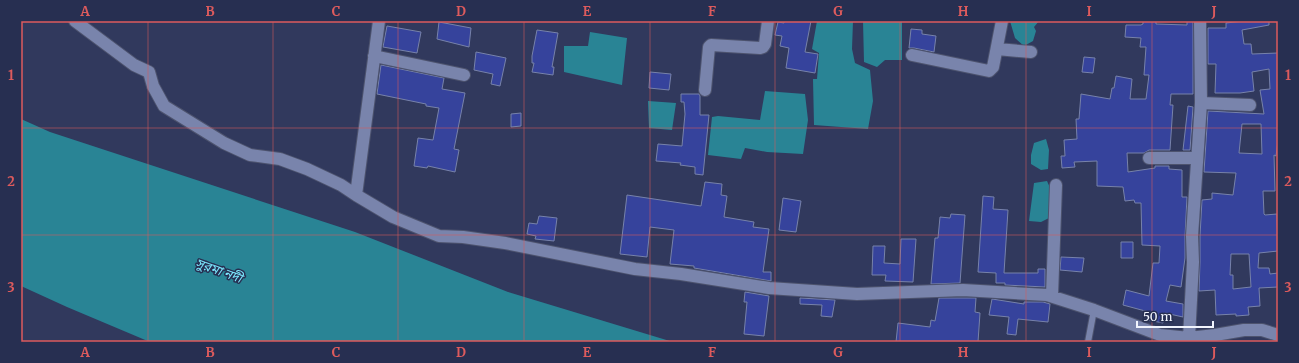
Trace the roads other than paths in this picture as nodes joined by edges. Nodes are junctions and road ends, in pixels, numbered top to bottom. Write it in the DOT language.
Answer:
graph roads {
  1 [pos="75,21"];
  2 [pos="380,21"];
  3 [pos="768,21"];
  4 [pos="1002,21"];
  5 [pos="1200,21"];
  6 [pos="997,49"];
  7 [pos="1031,52"];
  8 [pos="374,56"];
  9 [pos="912,56"];
  10 [pos="464,75"];
  11 [pos="705,90"];
  12 [pos="1201,103"];
  13 [pos="1250,105"];
  14 [pos="1150,158"];
  15 [pos="1196,158"];
  16 [pos="1056,186"];
  17 [pos="356,195"];
  18 [pos="1052,296"];
  19 [pos="1094,310"];
  20 [pos="1278,335"];
  21 [pos="1189,338"];
  22 [pos="1088,342"];
  1 -- 17 [label="street"];
  2 -- 8 [label="street"];
  3 -- 11 [label="street"];
  4 -- 6 [label="street"];
  5 -- 12 [label="street"];
  6 -- 7 [label="street"];
  6 -- 9 [label="street"];
  8 -- 10 [label="street"];
  8 -- 17 [label="street"];
  12 -- 13 [label="street"];
  12 -- 15 [label="street"];
  14 -- 15 [label="street"];
  15 -- 21 [label="street"];
  16 -- 18 [label="street"];
  17 -- 18 [label="street"];
  18 -- 19 [label="street"];
  19 -- 21 [label="street"];
  19 -- 22 [label="lane"];
  20 -- 21 [label="street"];
}
